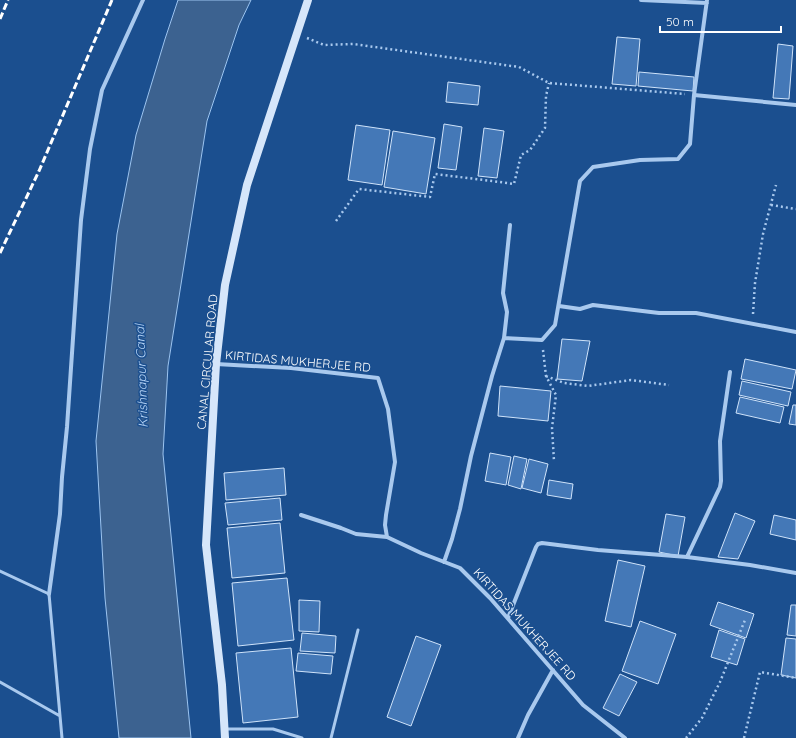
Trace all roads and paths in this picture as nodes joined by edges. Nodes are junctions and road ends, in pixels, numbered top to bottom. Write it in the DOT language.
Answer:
graph roads {
  1 [pos="144,0"];
  2 [pos="308,0"];
  3 [pos="641,0"];
  4 [pos="707,1"];
  5 [pos="297,34"];
  6 [pos="549,83"];
  7 [pos="694,95"];
  8 [pos="796,105"];
  9 [pos="776,186"];
  10 [pos="770,206"];
  11 [pos="796,209"];
  12 [pos="336,221"];
  13 [pos="510,225"];
  14 [pos="559,306"];
  15 [pos="753,324"];
  16 [pos="796,332"];
  17 [pos="504,338"];
  18 [pos="542,340"];
  19 [pos="216,364"];
  20 [pos="730,372"];
  21 [pos="546,376"];
  22 [pos="669,385"];
  23 [pos="554,461"];
  24 [pos="301,515"];
  25 [pos="387,537"];
  26 [pos="687,557"];
  27 [pos="444,562"];
  28 [pos="0,571"];
  29 [pos="796,573"];
  30 [pos="49,594"];
  31 [pos="508,618"];
  32 [pos="745,620"];
  33 [pos="358,630"];
  34 [pos="553,670"];
  35 [pos="796,678"];
  36 [pos="0,682"];
  37 [pos="60,716"];
  38 [pos="225,729"];
  39 [pos="62,738"];
  40 [pos="226,738"];
  41 [pos="302,738"];
  42 [pos="331,738"];
  43 [pos="518,738"];
  44 [pos="625,738"];
  45 [pos="686,738"];
  46 [pos="744,738"];
  1 -- 30 [label="street"];
  2 -- 5 [label="main road, CANAL CIRCULAR ROAD"];
  3 -- 4 [label="street"];
  4 -- 7 [label="street"];
  5 -- 6 [label="path"];
  5 -- 19 [label="main road, CANAL CIRCULAR ROAD"];
  6 -- 7 [label="path"];
  6 -- 12 [label="path"];
  7 -- 8 [label="street"];
  7 -- 14 [label="street"];
  9 -- 10 [label="path"];
  10 -- 11 [label="path"];
  10 -- 15 [label="path"];
  13 -- 17 [label="street"];
  14 -- 15 [label="street"];
  14 -- 18 [label="street"];
  15 -- 16 [label="street"];
  17 -- 18 [label="street"];
  17 -- 27 [label="street"];
  18 -- 21 [label="path"];
  19 -- 25 [label="street, KIRTIDAS MUKHERJEE RD"];
  19 -- 38 [label="main road, CANAL CIRCULAR ROAD"];
  20 -- 26 [label="street"];
  21 -- 22 [label="path"];
  21 -- 23 [label="path"];
  24 -- 25 [label="street"];
  25 -- 27 [label="street, KIRTIDAS MUKHERJEE RD"];
  26 -- 29 [label="street"];
  26 -- 31 [label="street"];
  27 -- 31 [label="street, KIRTIDAS MUKHERJEE RD"];
  28 -- 30 [label="lane"];
  30 -- 37 [label="lane"];
  31 -- 34 [label="street, KIRTIDAS MUKHERJEE RD"];
  32 -- 45 [label="path"];
  33 -- 42 [label="lane"];
  34 -- 43 [label="street"];
  34 -- 44 [label="street, KIRTIDAS MUKHERJEE RD"];
  35 -- 46 [label="path"];
  36 -- 37 [label="lane"];
  37 -- 39 [label="lane"];
  38 -- 40 [label="main road, CANAL CIRCULAR ROAD"];
  38 -- 41 [label="lane"];
}
